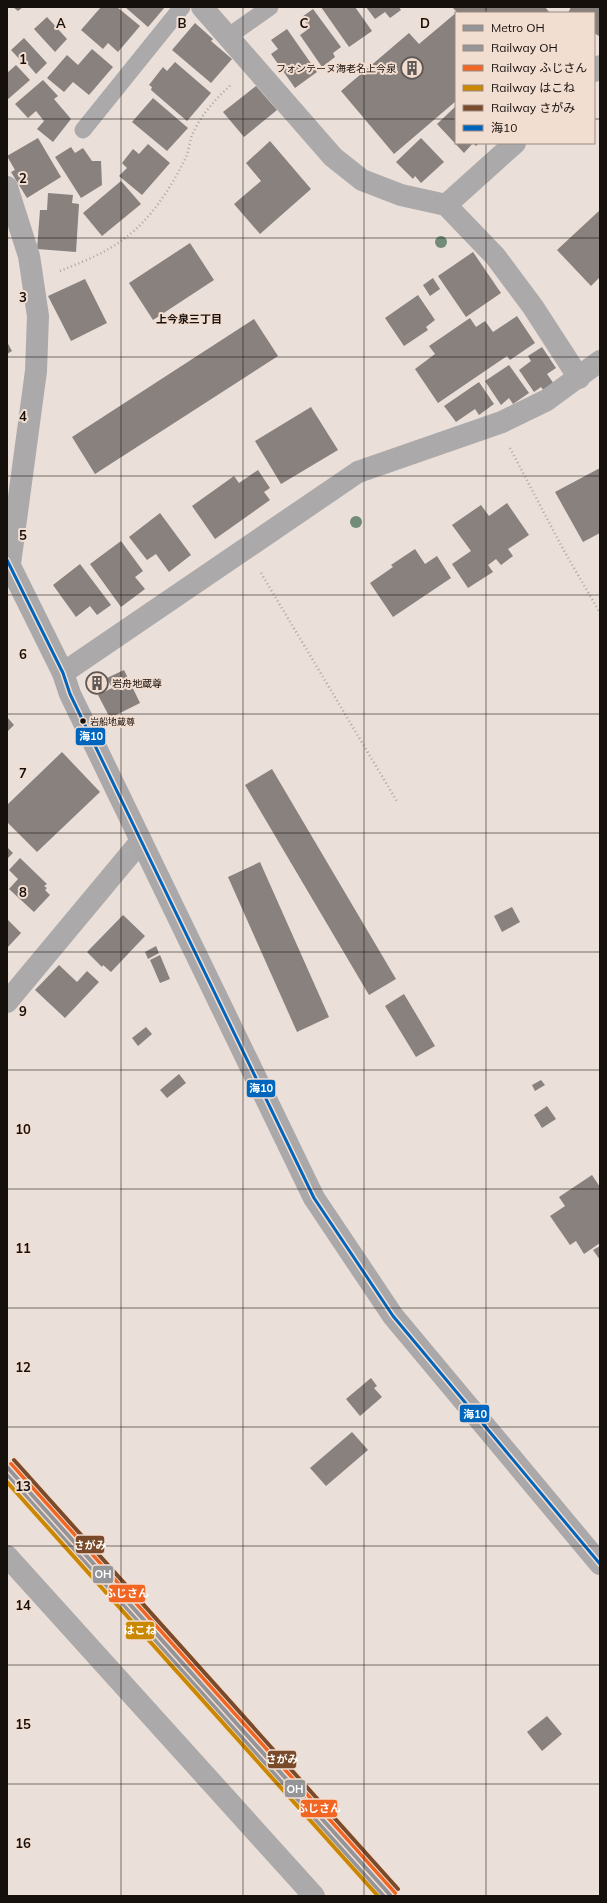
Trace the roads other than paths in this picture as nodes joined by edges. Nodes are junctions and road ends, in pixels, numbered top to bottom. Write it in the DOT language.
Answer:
graph roads {
  1 [pos="182,7"];
  2 [pos="202,7"];
  3 [pos="270,7"];
  4 [pos="228,36"];
  5 [pos="84,130"];
  6 [pos="514,144"];
  7 [pos="7,187"];
  8 [pos="446,205"];
  9 [pos="600,361"];
  10 [pos="579,378"];
  11 [pos="8,562"];
  12 [pos="63,673"];
  13 [pos="141,841"];
  14 [pos="7,1002"];
  15 [pos="7,1556"];
  16 [pos="600,1564"];
  17 [pos="314,1896"];
  1 -- 5 [label="lane"];
  2 -- 4 [label="street"];
  3 -- 4 [label="lane"];
  4 -- 8 [label="street"];
  6 -- 8 [label="street"];
  7 -- 11 [label="street"];
  8 -- 10 [label="street"];
  9 -- 10 [label="street"];
  10 -- 12 [label="street"];
  11 -- 12 [label="main road"];
  12 -- 13 [label="main road"];
  13 -- 14 [label="street"];
  13 -- 16 [label="main road"];
  15 -- 17 [label="street"];
}
